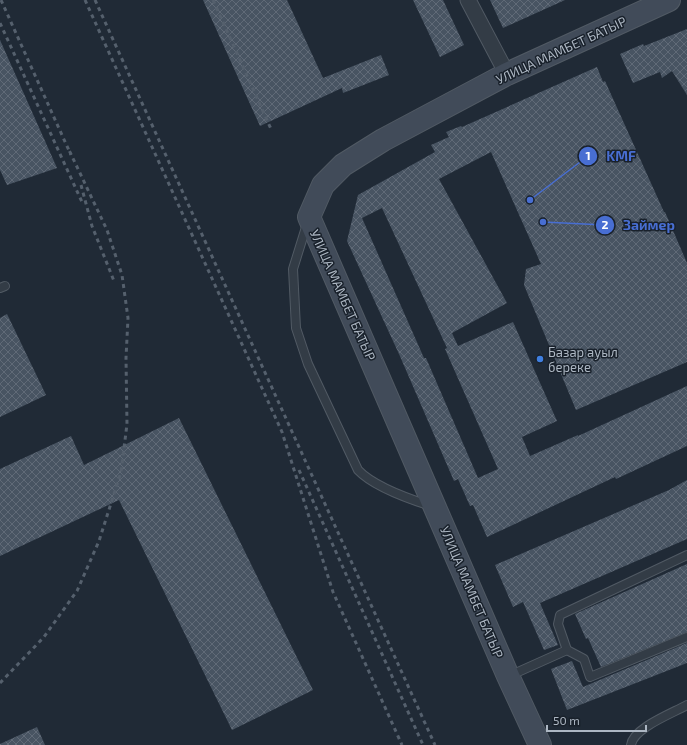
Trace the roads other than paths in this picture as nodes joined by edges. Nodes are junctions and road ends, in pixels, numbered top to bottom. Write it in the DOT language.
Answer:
graph roads {
  1 [pos="468,0"];
  2 [pos="669,0"];
  3 [pos="507,74"];
  4 [pos="309,217"];
  5 [pos="435,508"];
  6 [pos="687,555"];
  7 [pos="687,638"];
  8 [pos="567,650"];
  9 [pos="508,676"];
  10 [pos="687,705"];
  11 [pos="540,745"];
  12 [pos="631,745"];
  1 -- 3 [label="street"];
  2 -- 3 [label="main road, УЛИЦА МАМБЕТ БАТЫР"];
  3 -- 4 [label="main road, УЛИЦА МАМБЕТ БАТЫР"];
  4 -- 5 [label="main road, УЛИЦА МАМБЕТ БАТЫР"];
  4 -- 5 [label="lane"];
  5 -- 9 [label="main road, УЛИЦА МАМБЕТ БАТЫР"];
  6 -- 8 [label="lane"];
  7 -- 8 [label="lane"];
  8 -- 9 [label="lane"];
  9 -- 11 [label="main road, УЛИЦА МАМБЕТ БАТЫР"];
  10 -- 12 [label="lane"];
}
